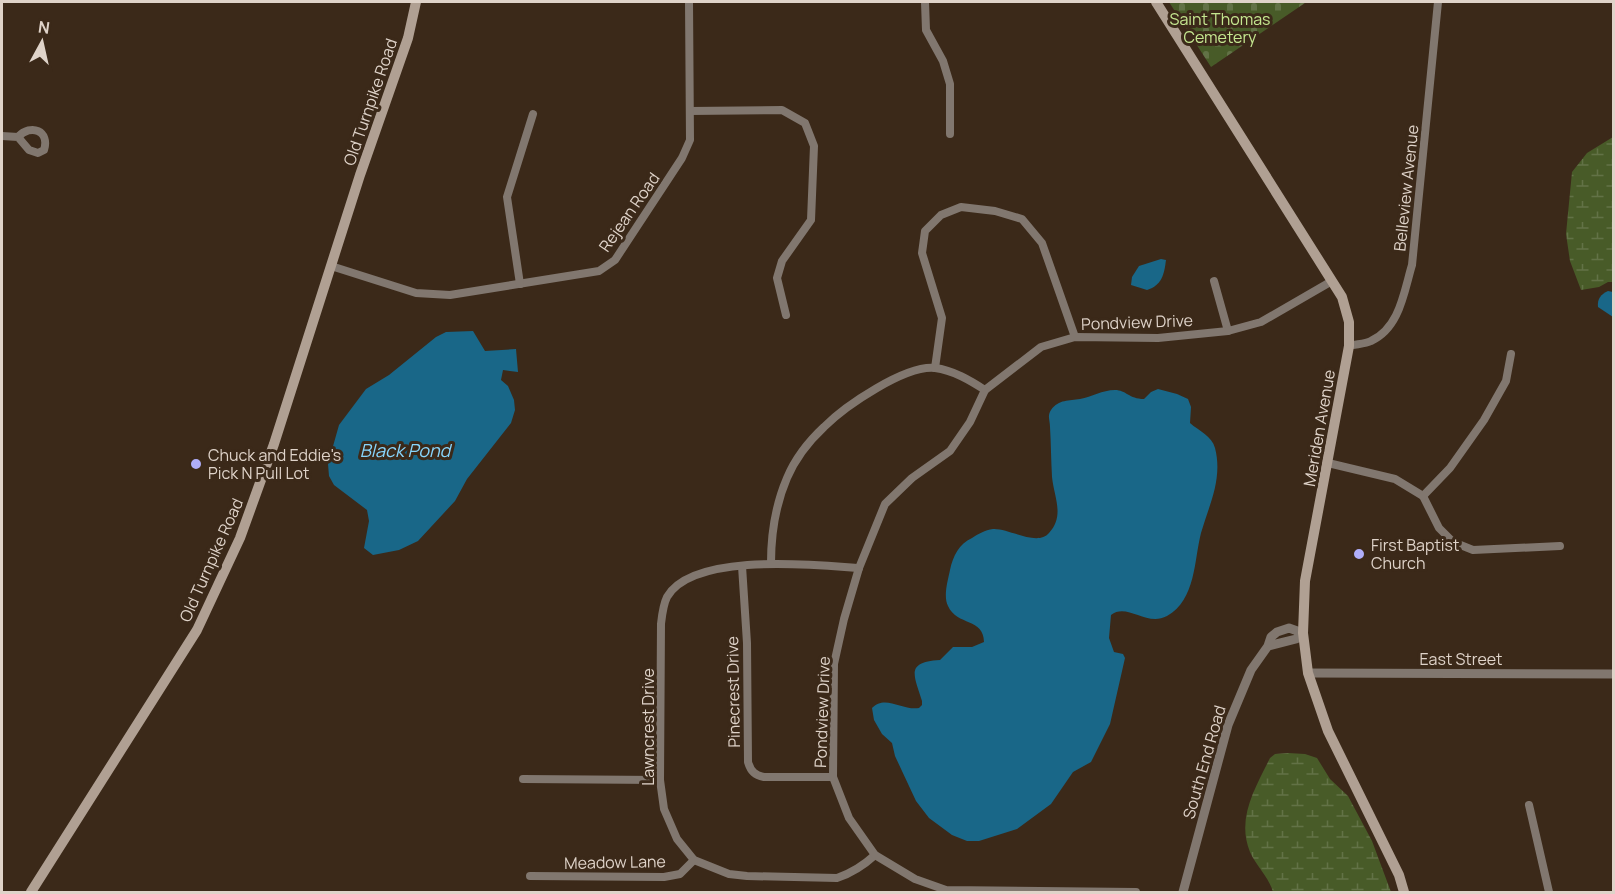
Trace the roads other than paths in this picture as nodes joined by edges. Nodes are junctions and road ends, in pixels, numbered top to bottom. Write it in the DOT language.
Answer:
graph roads {
  1 [pos="416,2"];
  2 [pos="688,2"];
  3 [pos="925,2"];
  4 [pos="1156,2"];
  5 [pos="1438,2"];
  6 [pos="690,111"];
  7 [pos="534,114"];
  8 [pos="951,134"];
  9 [pos="2,136"];
  10 [pos="18,137"];
  11 [pos="330,266"];
  12 [pos="1214,281"];
  13 [pos="1332,281"];
  14 [pos="520,284"];
  15 [pos="786,315"];
  16 [pos="1228,331"];
  17 [pos="1075,337"];
  18 [pos="1349,346"];
  19 [pos="1511,354"];
  20 [pos="935,368"];
  21 [pos="985,390"];
  22 [pos="1328,463"];
  23 [pos="1423,496"];
  24 [pos="1560,546"];
  25 [pos="771,563"];
  26 [pos="742,566"];
  27 [pos="859,568"];
  28 [pos="1303,633"];
  29 [pos="1308,673"];
  30 [pos="1614,674"];
  31 [pos="833,777"];
  32 [pos="523,779"];
  33 [pos="660,780"];
  34 [pos="1529,805"];
  35 [pos="875,855"];
  36 [pos="694,860"];
  37 [pos="530,876"];
  38 [pos="32,892"];
  39 [pos="1136,892"];
  40 [pos="1183,892"];
  41 [pos="1404,892"];
  42 [pos="1549,892"];
  1 -- 11 [label="main road, Old Turnpike Road"];
  2 -- 6 [label="street, Rejean Road"];
  3 -- 8 [label="street"];
  4 -- 13 [label="main road, Meriden Avenue"];
  5 -- 18 [label="street, Belleview Avenue"];
  6 -- 14 [label="street, Rejean Road"];
  6 -- 15 [label="street"];
  7 -- 14 [label="street"];
  9 -- 10 [label="street"];
  11 -- 14 [label="street, Rejean Road"];
  11 -- 38 [label="main road, Old Turnpike Road"];
  12 -- 16 [label="street"];
  13 -- 16 [label="street, Pondview Drive"];
  13 -- 18 [label="main road, Meriden Avenue"];
  16 -- 17 [label="street, Pondview Drive"];
  17 -- 20 [label="street"];
  17 -- 21 [label="street, Pondview Drive"];
  18 -- 22 [label="main road, Meriden Avenue"];
  19 -- 23 [label="street"];
  20 -- 21 [label="street"];
  20 -- 25 [label="street"];
  21 -- 27 [label="street, Pondview Drive"];
  22 -- 23 [label="street"];
  22 -- 28 [label="main road, Meriden Avenue"];
  23 -- 24 [label="street"];
  25 -- 26 [label="street, Lawncrest Drive"];
  25 -- 27 [label="street, Lawncrest Drive"];
  26 -- 31 [label="street, Pinecrest Drive"];
  26 -- 33 [label="street, Lawncrest Drive"];
  27 -- 31 [label="street, Pondview Drive"];
  28 -- 29 [label="main road, Meriden Avenue"];
  28 -- 40 [label="street, South End Road"];
  29 -- 30 [label="street, East Street"];
  29 -- 41 [label="main road, Meriden Avenue"];
  31 -- 35 [label="street, Pondview Drive"];
  32 -- 33 [label="street"];
  33 -- 36 [label="street, Lawncrest Drive"];
  34 -- 42 [label="street"];
  35 -- 36 [label="street"];
  35 -- 39 [label="street, Pondview Drive"];
  36 -- 37 [label="street, Meadow Lane"];
}
